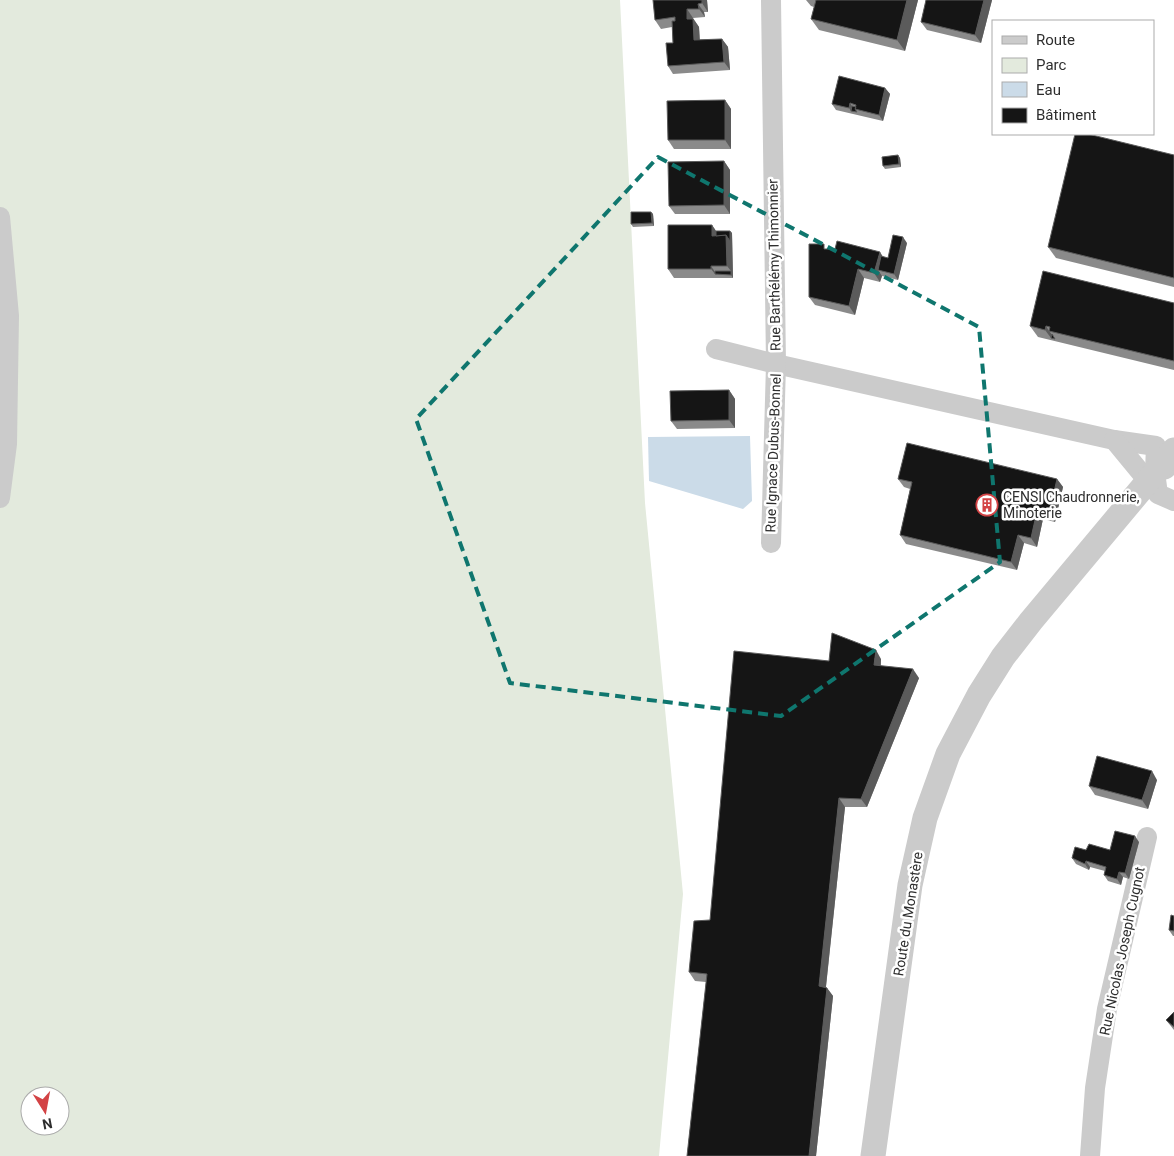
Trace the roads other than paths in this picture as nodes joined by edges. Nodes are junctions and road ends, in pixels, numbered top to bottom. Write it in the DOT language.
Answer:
graph roads {
  1 [pos="771,0"];
  2 [pos="0,217"];
  3 [pos="716,349"];
  4 [pos="776,364"];
  5 [pos="1174,450"];
  6 [pos="1165,470"];
  7 [pos="0,498"];
  8 [pos="1174,501"];
  9 [pos="771,543"];
  10 [pos="1147,837"];
  11 [pos="873,1156"];
  12 [pos="1090,1156"];
  1 -- 4 [label="street, Rue Barthélémy Thimonnier"];
  2 -- 7 [label="street"];
  3 -- 4 [label="street, Rue Ignace Dubus-Bonnel"];
  4 -- 6 [label="street, Rue Barthélémy Thimonnier"];
  4 -- 9 [label="street, Rue Ignace Dubus-Bonnel"];
  5 -- 6 [label="street, Route du Monastère"];
  6 -- 8 [label="street"];
  6 -- 11 [label="street, Route du Monastère"];
  10 -- 12 [label="street, Rue Nicolas Joseph Cugnot"];
}
